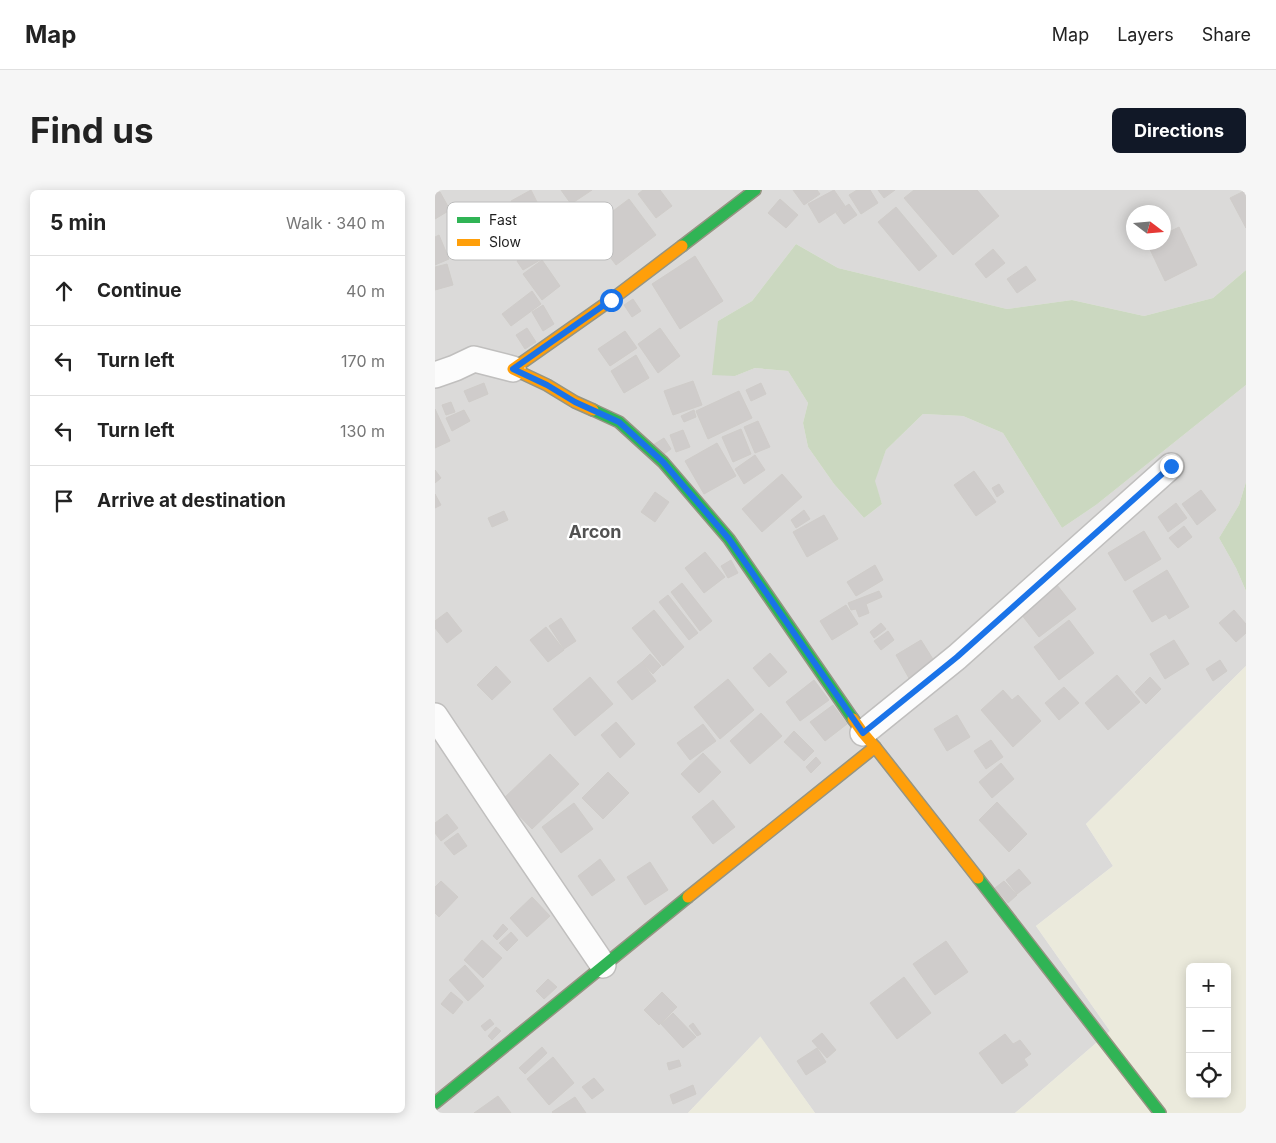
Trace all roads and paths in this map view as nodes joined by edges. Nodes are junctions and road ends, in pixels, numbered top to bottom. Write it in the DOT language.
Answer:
graph roads {
  1 [pos="755,190"];
  2 [pos="513,369"];
  3 [pos="435,375"];
  4 [pos="1171,466"];
  5 [pos="435,716"];
  6 [pos="869,740"];
  7 [pos="603,964"];
  8 [pos="435,1104"];
  9 [pos="1160,1113"];
  1 -- 2 [label="street"];
  2 -- 3 [label="street"];
  2 -- 6 [label="street"];
  4 -- 6 [label="street"];
  5 -- 7 [label="street"];
  6 -- 7 [label="street"];
  6 -- 9 [label="street"];
  7 -- 8 [label="street"];
}
